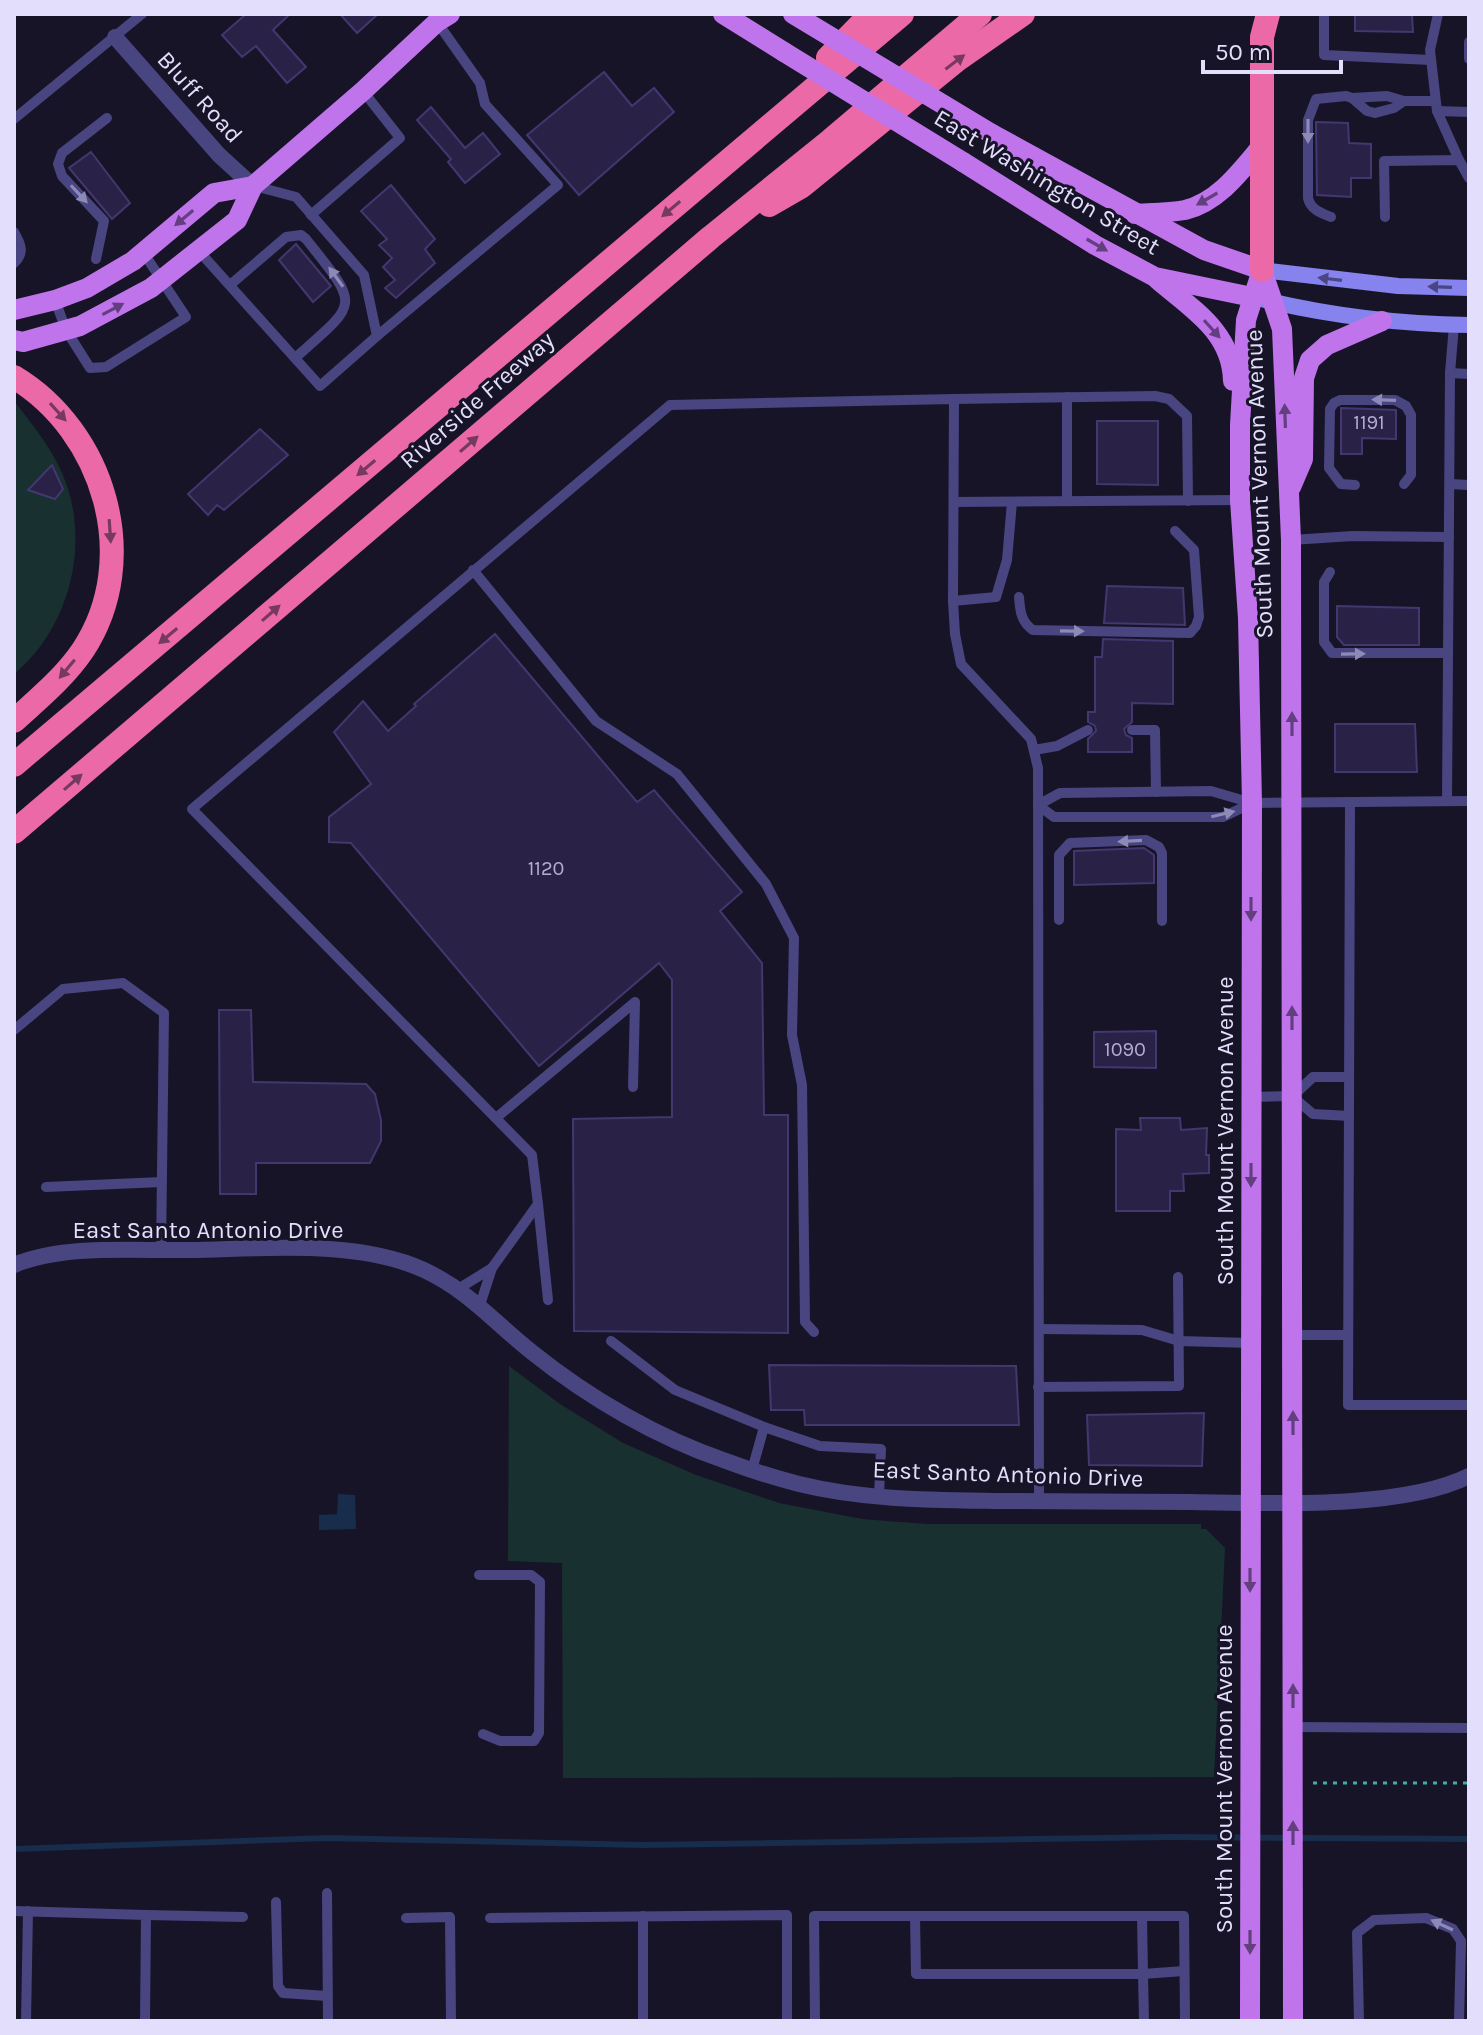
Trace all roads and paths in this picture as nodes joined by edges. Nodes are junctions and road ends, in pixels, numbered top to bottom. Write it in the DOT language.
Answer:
graph roads {
  1 [pos="142,14"];
  2 [pos="723,14"];
  3 [pos="793,14"];
  4 [pos="871,14"];
  5 [pos="902,14"];
  6 [pos="980,14"];
  7 [pos="1023,14"];
  8 [pos="1251,14"];
  9 [pos="1324,14"];
  10 [pos="1438,14"];
  11 [pos="443,18"];
  12 [pos="1265,25"];
  13 [pos="115,37"];
  14 [pos="1469,42"];
  15 [pos="1469,59"];
  16 [pos="1431,60"];
  17 [pos="363,91"];
  18 [pos="1352,98"];
  19 [pos="1404,101"];
  20 [pos="1436,106"];
  21 [pos="1469,112"];
  22 [pos="107,118"];
  23 [pos="14,119"];
  24 [pos="1261,147"];
  25 [pos="1459,160"];
  26 [pos="715,171"];
  27 [pos="1469,178"];
  28 [pos="253,186"];
  29 [pos="1135,214"];
  30 [pos="311,215"];
  31 [pos="1331,217"];
  32 [pos="1385,217"];
  33 [pos="14,232"];
  34 [pos="711,237"];
  35 [pos="198,250"];
  36 [pos="143,252"];
  37 [pos="96,259"];
  38 [pos="14,263"];
  39 [pos="1262,270"];
  40 [pos="1155,277"];
  41 [pos="162,278"];
  42 [pos="230,285"];
  43 [pos="1469,288"];
  44 [pos="1252,297"];
  45 [pos="55,300"];
  46 [pos="1273,302"];
  47 [pos="14,310"];
  48 [pos="1382,321"];
  49 [pos="1462,325"];
  50 [pos="66,330"];
  51 [pos="377,336"];
  52 [pos="14,340"];
  53 [pos="295,358"];
  54 [pos="1450,373"];
  55 [pos="1469,374"];
  56 [pos="14,377"];
  57 [pos="1067,397"];
  58 [pos="954,399"];
  59 [pos="1240,425"];
  60 [pos="1404,484"];
  61 [pos="1450,484"];
  62 [pos="1355,485"];
  63 [pos="1469,485"];
  64 [pos="1288,494"];
  65 [pos="1240,500"];
  66 [pos="1067,501"];
  67 [pos="1188,501"];
  68 [pos="954,502"];
  69 [pos="1012,502"];
  70 [pos="1175,531"];
  71 [pos="1449,537"];
  72 [pos="1291,540"];
  73 [pos="473,570"];
  74 [pos="1330,572"];
  75 [pos="1019,597"];
  76 [pos="953,601"];
  77 [pos="1448,653"];
  78 [pos="14,721"];
  79 [pos="1088,730"];
  80 [pos="1132,730"];
  81 [pos="1034,750"];
  82 [pos="14,765"];
  83 [pos="1156,792"];
  84 [pos="1447,801"];
  85 [pos="1469,801"];
  86 [pos="1292,802"];
  87 [pos="1350,802"];
  88 [pos="1252,803"];
  89 [pos="1038,805"];
  90 [pos="14,832"];
  91 [pos="1059,920"];
  92 [pos="1162,921"];
  93 [pos="14,1030"];
  94 [pos="1349,1077"];
  95 [pos="633,1087"];
  96 [pos="1292,1096"];
  97 [pos="1249,1097"];
  98 [pos="1349,1116"];
  99 [pos="496,1118"];
  100 [pos="162,1182"];
  101 [pos="46,1187"];
  102 [pos="538,1204"];
  103 [pos="161,1251"];
  104 [pos="14,1265"];
  105 [pos="492,1268"];
  106 [pos="1178,1277"];
  107 [pos="458,1289"];
  108 [pos="548,1300"];
  109 [pos="480,1305"];
  110 [pos="1039,1329"];
  111 [pos="814,1332"];
  112 [pos="1293,1335"];
  113 [pos="1348,1335"];
  114 [pos="611,1341"];
  115 [pos="1179,1341"];
  116 [pos="1251,1343"];
  117 [pos="1038,1387"];
  118 [pos="1469,1405"];
  119 [pos="764,1427"];
  120 [pos="752,1470"];
  121 [pos="1469,1476"];
  122 [pos="879,1496"];
  123 [pos="1039,1501"];
  124 [pos="1293,1501"];
  125 [pos="1250,1502"];
  126 [pos="479,1575"];
  127 [pos="1293,1727"];
  128 [pos="1469,1728"];
  129 [pos="483,1734"];
  130 [pos="1469,1783"];
  131 [pos="1293,1792"];
  132 [pos="327,1893"];
  133 [pos="276,1902"];
  134 [pos="14,1911"];
  135 [pos="28,1911"];
  136 [pos="146,1915"];
  137 [pos="643,1916"];
  138 [pos="915,1916"];
  139 [pos="1142,1916"];
  140 [pos="243,1917"];
  141 [pos="406,1918"];
  142 [pos="490,1918"];
  143 [pos="1184,1971"];
  144 [pos="1143,1974"];
  145 [pos="327,1996"];
  146 [pos="26,2021"];
  147 [pos="145,2021"];
  148 [pos="328,2021"];
  149 [pos="451,2021"];
  150 [pos="643,2021"];
  151 [pos="787,2021"];
  152 [pos="815,2021"];
  153 [pos="1144,2021"];
  154 [pos="1185,2021"];
  155 [pos="1250,2021"];
  156 [pos="1293,2021"];
  157 [pos="1359,2021"];
  158 [pos="1459,2021"];
  1 -- 13 [label="lane"];
  2 -- 40 [label="main road, East Washington Street, one-way, bridge"];
  3 -- 29 [label="main road, East Washington Street, bridge"];
  4 -- 26 [label="highway"];
  5 -- 26 [label="highway, Riverside Freeway"];
  6 -- 34 [label="highway, Riverside Freeway"];
  34 -- 7 [label="highway, one-way"];
  8 -- 12 [label="highway"];
  9 -- 16 [label="lane"];
  10 -- 16 [label="lane"];
  11 -- 17 [label="main road"];
  11 -- 51 [label="lane"];
  12 -- 24 [label="highway"];
  13 -- 23 [label="lane"];
  13 -- 28 [label="street, Bluff Road"];
  14 -- 15 [label="lane"];
  16 -- 20 [label="lane"];
  17 -- 28 [label="main road"];
  17 -- 30 [label="lane"];
  18 -- 19 [label="lane"];
  18 -- 19 [label="lane"];
  18 -- 31 [label="lane, one-way"];
  19 -- 20 [label="lane"];
  20 -- 21 [label="lane"];
  20 -- 25 [label="lane"];
  22 -- 37 [label="lane, one-way"];
  24 -- 29 [label="main road, one-way"];
  24 -- 39 [label="highway"];
  25 -- 27 [label="lane"];
  25 -- 32 [label="lane"];
  26 -- 82 [label="highway, Riverside Freeway, one-way"];
  28 -- 30 [label="lane"];
  28 -- 35 [label="main road"];
  28 -- 36 [label="main road, one-way"];
  29 -- 39 [label="main road, East Washington Street"];
  30 -- 51 [label="lane"];
  33 -- 38 [label="lane"];
  90 -- 34 [label="highway, Riverside Freeway, one-way"];
  35 -- 41 [label="main road"];
  35 -- 42 [label="lane"];
  36 -- 41 [label="lane"];
  36 -- 45 [label="main road"];
  43 -- 39 [label="main road, East Washington Street, one-way"];
  39 -- 44 [label="main road, South Mount Vernon Avenue"];
  39 -- 46 [label="main road, South Mount Vernon Avenue"];
  40 -- 44 [label="main road, East Washington Street"];
  40 -- 59 [label="main road, one-way"];
  50 -- 41 [label="main road, one-way"];
  41 -- 50 [label="lane"];
  42 -- 53 [label="lane"];
  53 -- 42 [label="lane, one-way"];
  44 -- 46 [label="main road, East Washington Street"];
  44 -- 59 [label="main road, South Mount Vernon Avenue"];
  45 -- 47 [label="main road"];
  45 -- 50 [label="lane"];
  46 -- 48 [label="main road, East Washington Street"];
  64 -- 46 [label="main road, South Mount Vernon Avenue, one-way"];
  48 -- 49 [label="main road, East Washington Street"];
  48 -- 64 [label="main road"];
  49 -- 54 [label="lane"];
  50 -- 52 [label="main road"];
  51 -- 53 [label="lane"];
  54 -- 55 [label="lane"];
  54 -- 61 [label="lane"];
  56 -- 78 [label="highway, one-way"];
  57 -- 58 [label="lane"];
  57 -- 66 [label="lane"];
  57 -- 67 [label="lane"];
  58 -- 68 [label="lane"];
  58 -- 73 [label="lane"];
  59 -- 65 [label="main road, South Mount Vernon Avenue"];
  60 -- 62 [label="lane, one-way"];
  61 -- 63 [label="lane"];
  61 -- 71 [label="lane"];
  64 -- 72 [label="main road, South Mount Vernon Avenue"];
  65 -- 67 [label="lane"];
  65 -- 88 [label="main road, South Mount Vernon Avenue"];
  66 -- 67 [label="lane"];
  66 -- 69 [label="lane"];
  68 -- 69 [label="lane"];
  68 -- 76 [label="lane"];
  69 -- 76 [label="lane"];
  75 -- 70 [label="lane, one-way"];
  71 -- 72 [label="lane"];
  71 -- 77 [label="lane"];
  86 -- 72 [label="main road, South Mount Vernon Avenue, one-way"];
  73 -- 99 [label="lane"];
  73 -- 111 [label="lane"];
  74 -- 77 [label="lane, one-way"];
  76 -- 81 [label="lane"];
  77 -- 84 [label="lane"];
  79 -- 81 [label="lane"];
  80 -- 83 [label="lane"];
  81 -- 89 [label="lane"];
  83 -- 88 [label="lane"];
  83 -- 89 [label="lane"];
  84 -- 85 [label="lane"];
  84 -- 87 [label="lane"];
  86 -- 87 [label="lane"];
  86 -- 88 [label="lane"];
  96 -- 86 [label="main road, South Mount Vernon Avenue, one-way"];
  87 -- 94 [label="lane"];
  89 -- 88 [label="lane, one-way"];
  88 -- 97 [label="main road, South Mount Vernon Avenue, one-way"];
  89 -- 110 [label="lane"];
  92 -- 91 [label="lane, one-way"];
  93 -- 100 [label="lane"];
  94 -- 96 [label="lane"];
  94 -- 98 [label="lane"];
  95 -- 99 [label="lane"];
  96 -- 97 [label="lane"];
  96 -- 98 [label="lane"];
  96 -- 112 [label="main road, South Mount Vernon Avenue"];
  97 -- 116 [label="main road, South Mount Vernon Avenue, one-way"];
  98 -- 113 [label="lane"];
  99 -- 102 [label="lane"];
  100 -- 101 [label="lane"];
  100 -- 103 [label="lane"];
  102 -- 105 [label="lane"];
  102 -- 108 [label="lane"];
  103 -- 104 [label="street, East Santo Antonio Drive"];
  103 -- 107 [label="street, East Santo Antonio Drive"];
  105 -- 107 [label="lane"];
  105 -- 109 [label="lane"];
  106 -- 115 [label="lane"];
  107 -- 109 [label="street, East Santo Antonio Drive"];
  109 -- 120 [label="street, East Santo Antonio Drive"];
  110 -- 115 [label="lane"];
  110 -- 117 [label="lane"];
  112 -- 113 [label="lane"];
  124 -- 112 [label="main road, South Mount Vernon Avenue, one-way"];
  113 -- 118 [label="lane"];
  114 -- 119 [label="lane"];
  115 -- 116 [label="lane"];
  115 -- 117 [label="lane"];
  116 -- 125 [label="main road, South Mount Vernon Avenue"];
  117 -- 123 [label="lane"];
  119 -- 120 [label="lane"];
  119 -- 122 [label="lane"];
  120 -- 122 [label="street, East Santo Antonio Drive"];
  121 -- 124 [label="street, East Santo Antonio Drive"];
  122 -- 123 [label="street, East Santo Antonio Drive"];
  123 -- 125 [label="street, East Santo Antonio Drive"];
  124 -- 125 [label="street, East Santo Antonio Drive"];
  127 -- 124 [label="main road, South Mount Vernon Avenue, one-way"];
  125 -- 155 [label="main road, South Mount Vernon Avenue, one-way"];
  126 -- 129 [label="lane"];
  127 -- 128 [label="lane"];
  127 -- 131 [label="main road, South Mount Vernon Avenue"];
  130 -- 131 [label="path"];
  156 -- 131 [label="main road, South Mount Vernon Avenue, one-way"];
  132 -- 145 [label="lane"];
  133 -- 145 [label="lane"];
  134 -- 135 [label="lane"];
  135 -- 136 [label="lane"];
  135 -- 146 [label="lane"];
  136 -- 140 [label="lane"];
  136 -- 147 [label="lane"];
  137 -- 142 [label="lane"];
  137 -- 150 [label="lane"];
  137 -- 151 [label="lane"];
  138 -- 139 [label="lane"];
  138 -- 144 [label="lane"];
  138 -- 152 [label="lane"];
  139 -- 143 [label="lane"];
  139 -- 144 [label="lane"];
  141 -- 149 [label="lane"];
  143 -- 144 [label="lane"];
  143 -- 154 [label="lane"];
  144 -- 153 [label="lane"];
  145 -- 148 [label="lane"];
  158 -- 157 [label="lane, one-way"];
}
